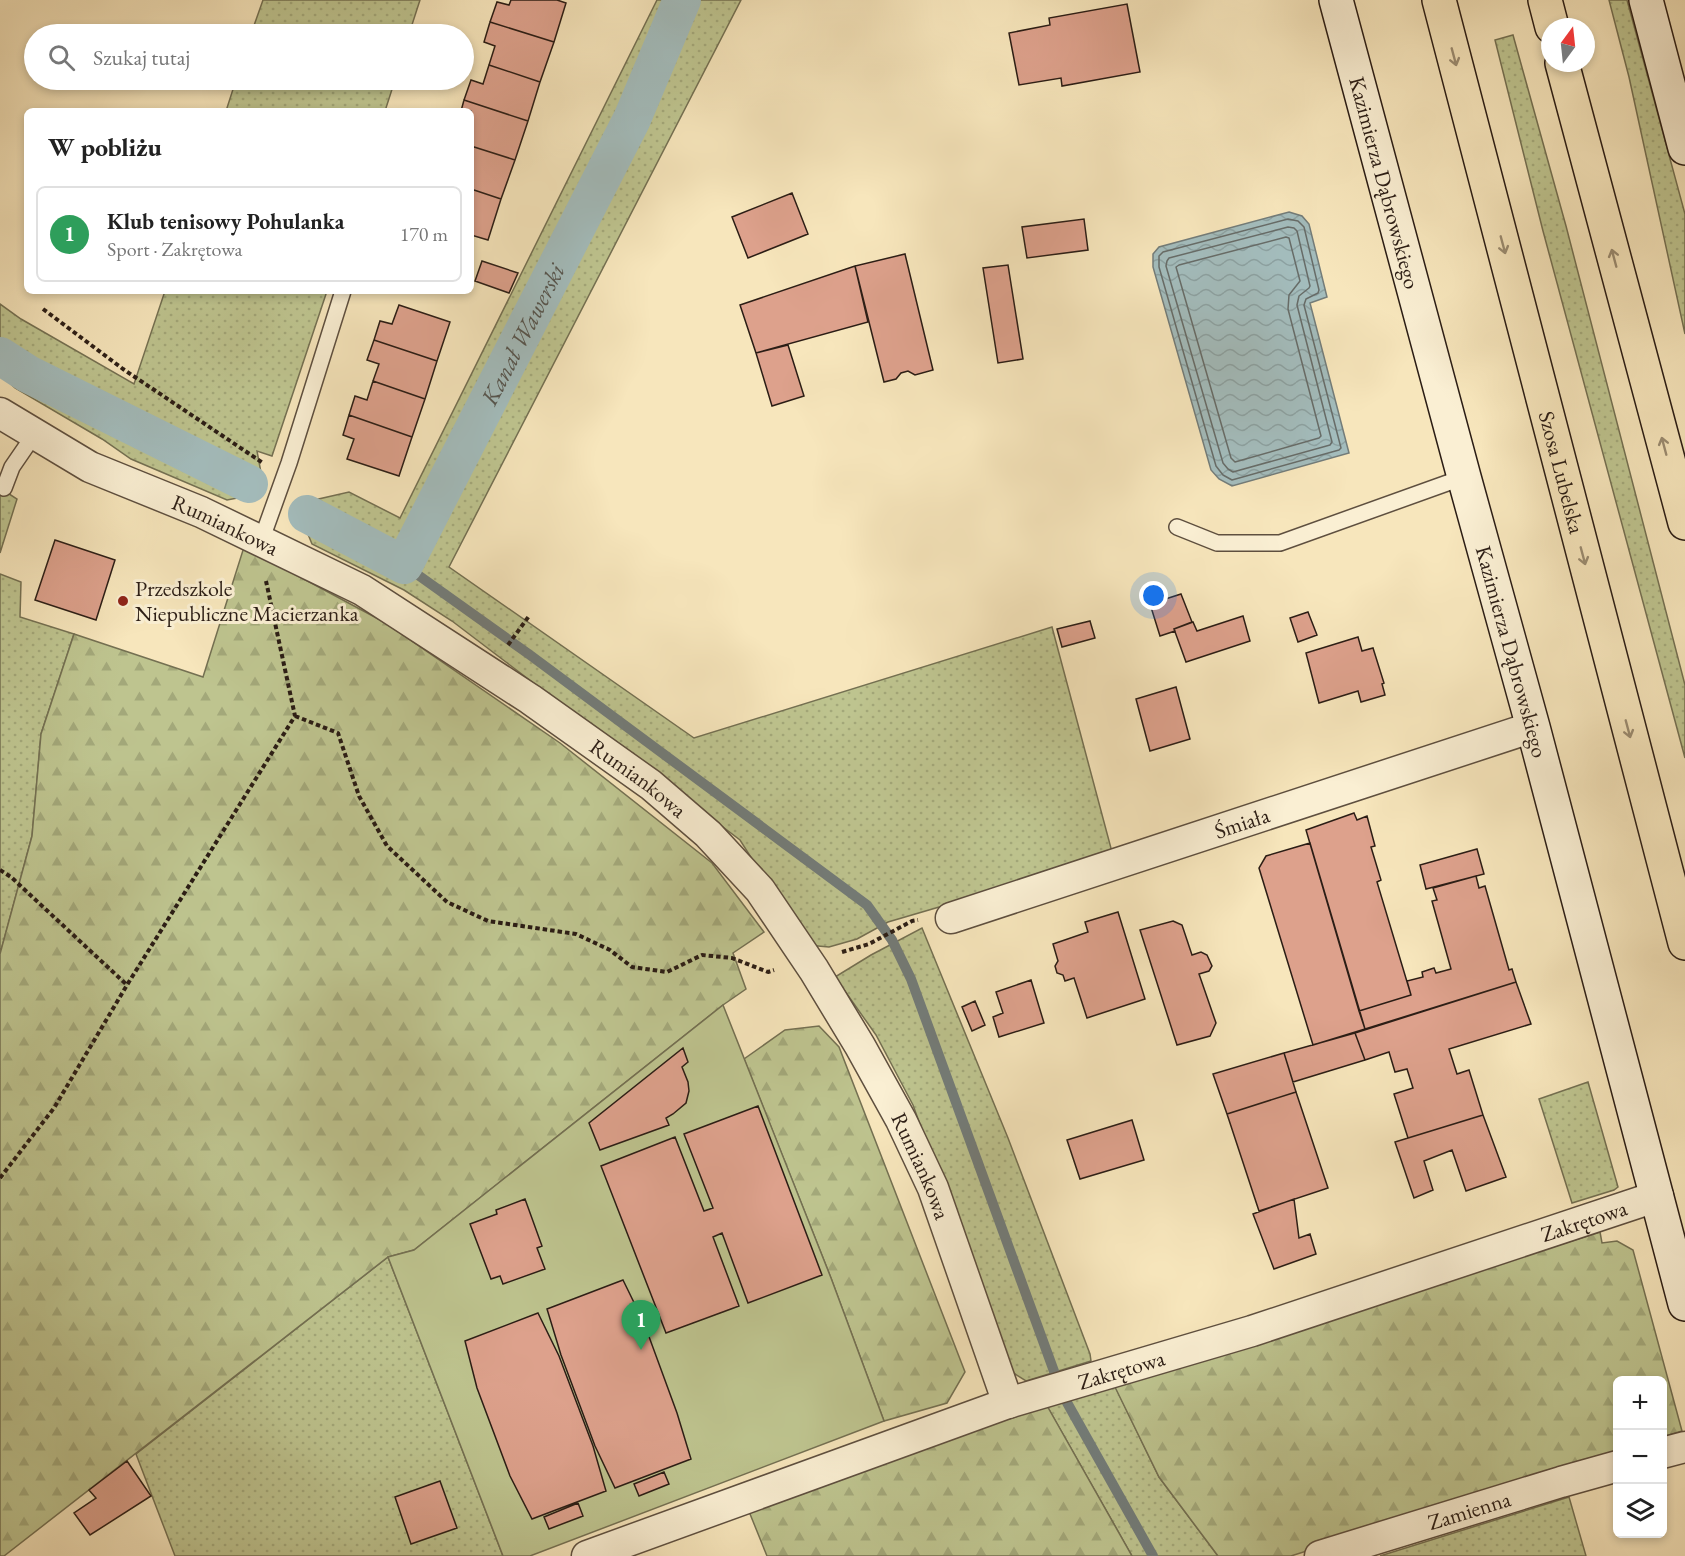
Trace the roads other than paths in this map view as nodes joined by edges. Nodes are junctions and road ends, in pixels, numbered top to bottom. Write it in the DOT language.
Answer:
graph roads {
  1 [pos="1336,0"];
  2 [pos="1439,0"];
  3 [pos="1545,0"];
  4 [pos="1646,0"];
  5 [pos="1550,18"];
  6 [pos="1564,72"];
  7 [pos="1685,148"];
  8 [pos="342,294"];
  9 [pos="0,413"];
  10 [pos="34,435"];
  11 [pos="1464,477"];
  12 [pos="4,488"];
  13 [pos="1685,523"];
  14 [pos="1177,527"];
  15 [pos="260,541"];
  16 [pos="1533,727"];
  17 [pos="951,918"];
  18 [pos="1685,944"];
  19 [pos="1658,1196"];
  20 [pos="1685,1304"];
  21 [pos="1008,1402"];
  22 [pos="1685,1447"];
  23 [pos="1667,1452"];
  24 [pos="1613,1467"];
  25 [pos="587,1556"];
  26 [pos="1320,1556"];
  1 -- 11 [label="street, Kazimierza Dąbrowskiego"];
  2 -- 18 [label="highway, Szosa Lubelska, one-way"];
  3 -- 5 [label="highway"];
  4 -- 7 [label="street"];
  13 -- 6 [label="highway, one-way"];
  8 -- 15 [label="lane"];
  9 -- 10 [label="street, Rumiankowa"];
  10 -- 12 [label="lane"];
  10 -- 15 [label="street, Rumiankowa"];
  11 -- 14 [label="lane"];
  11 -- 16 [label="street, Kazimierza Dąbrowskiego"];
  15 -- 21 [label="street, Rumiankowa"];
  16 -- 17 [label="street, Śmiała"];
  16 -- 19 [label="street, Kazimierza Dąbrowskiego"];
  19 -- 20 [label="street, Kazimierza Dąbrowskiego"];
  19 -- 21 [label="street, Zakrętowa"];
  21 -- 25 [label="street, Zakrętowa"];
  22 -- 23 [label="street"];
  24 -- 26 [label="street, Zamienna"];
}
